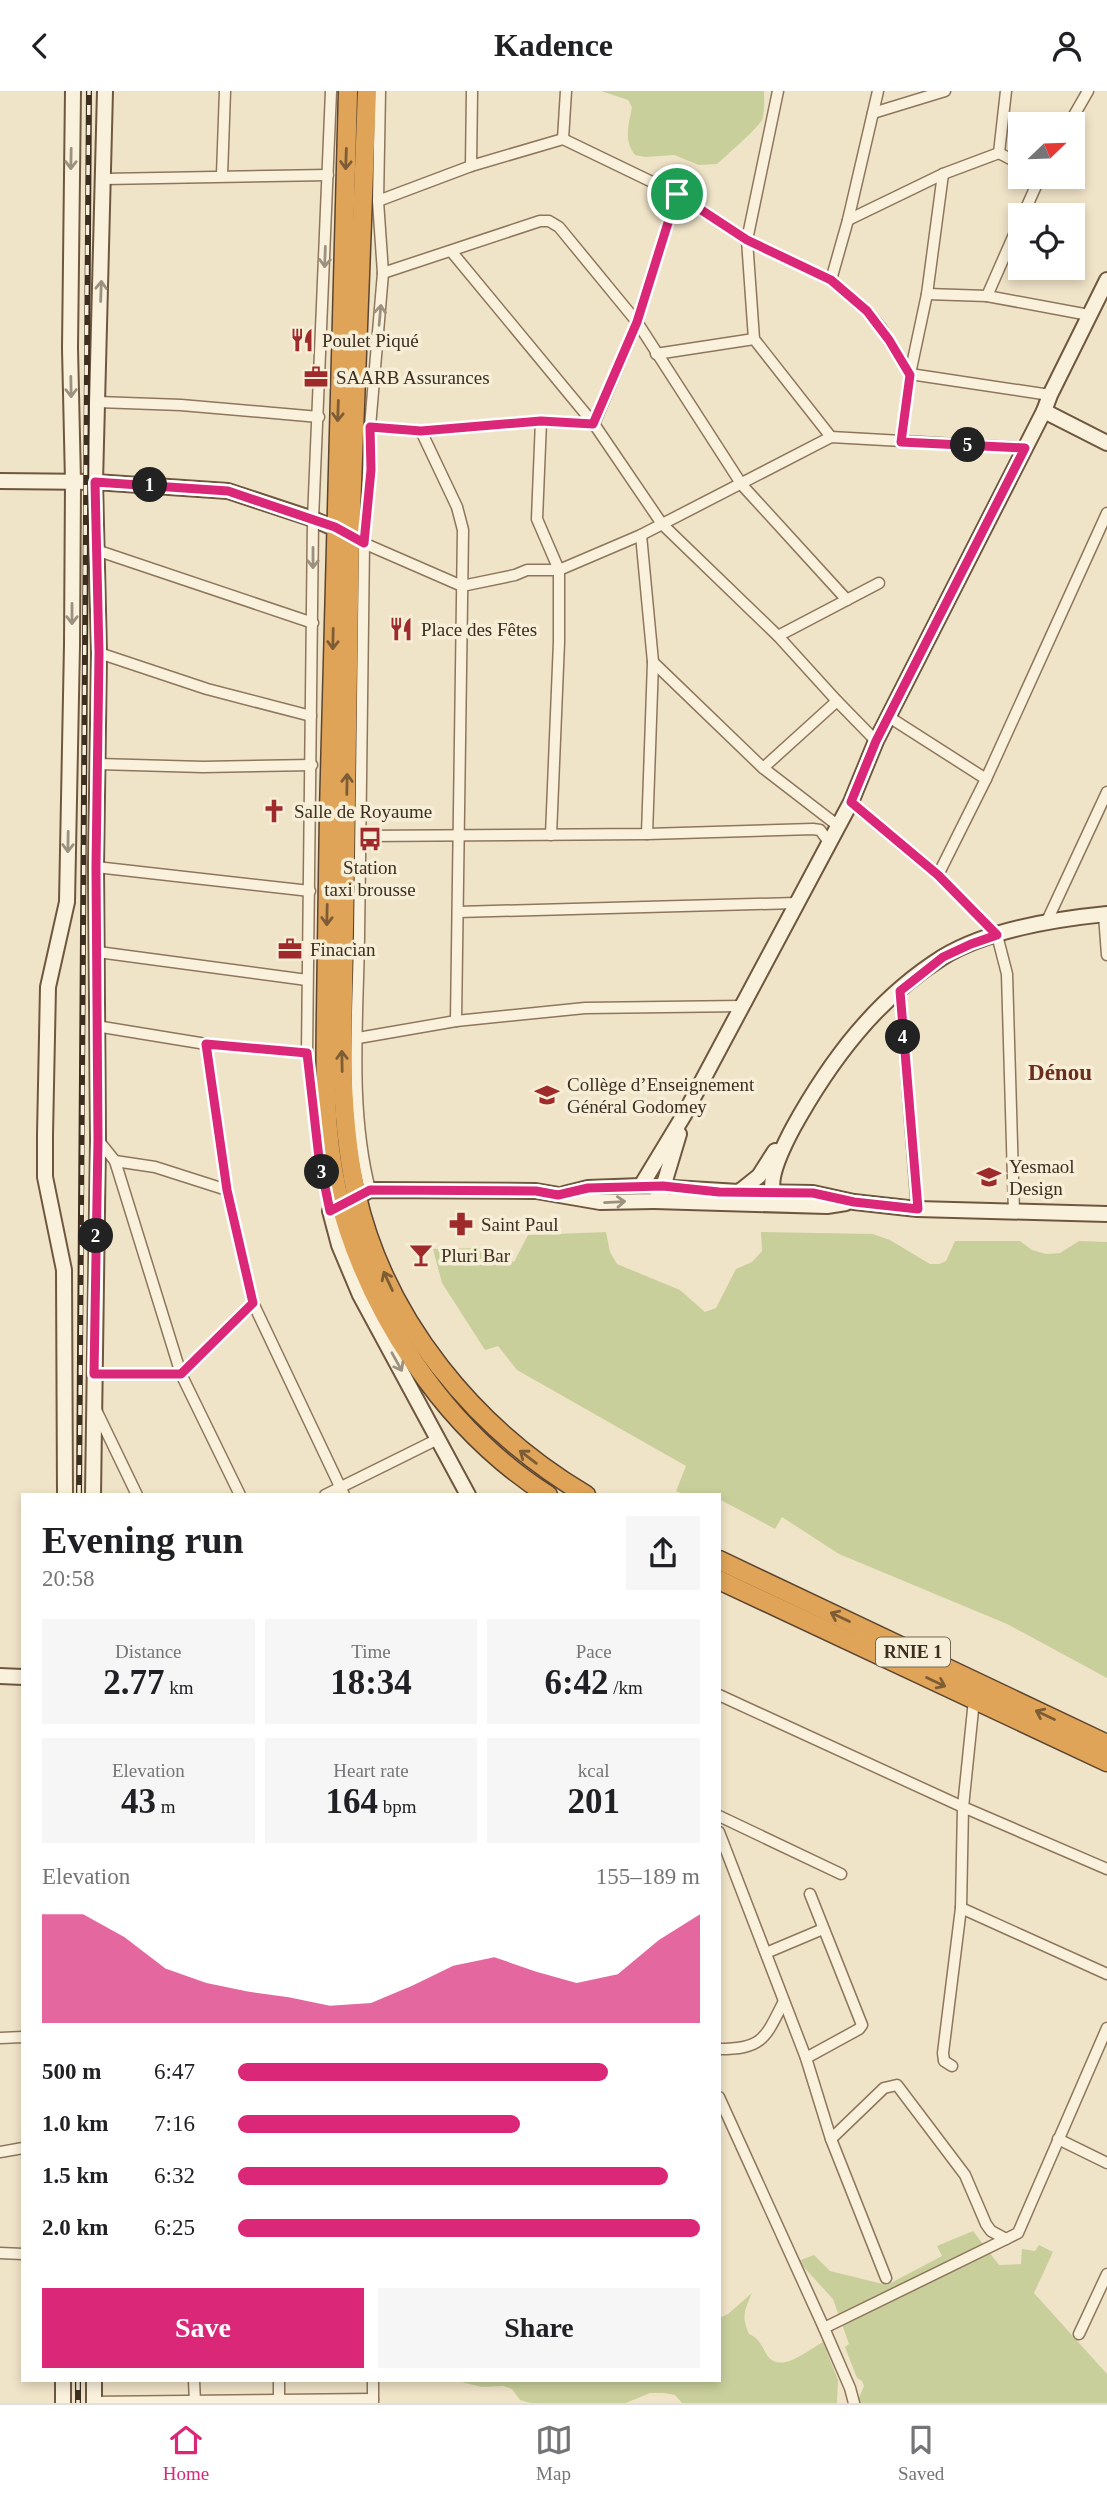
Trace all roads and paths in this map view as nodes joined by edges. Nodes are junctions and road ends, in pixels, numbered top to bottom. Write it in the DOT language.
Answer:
graph roads {
  1 [pos="73,91"];
  2 [pos="105,91"];
  3 [pos="225,91"];
  4 [pos="331,91"];
  5 [pos="348,91"];
  6 [pos="367,91"];
  7 [pos="380,91"];
  8 [pos="471,91"];
  9 [pos="566,91"];
  10 [pos="778,91"];
  11 [pos="878,91"];
  12 [pos="945,91"];
  13 [pos="1006,91"];
  14 [pos="1088,91"];
  15 [pos="1076,112"];
  16 [pos="873,113"];
  17 [pos="563,139"];
  18 [pos="999,153"];
  19 [pos="1008,158"];
  20 [pos="471,166"];
  21 [pos="943,174"];
  22 [pos="222,175"];
  23 [pos="328,175"];
  24 [pos="104,179"];
  25 [pos="677,194"];
  26 [pos="378,201"];
  27 [pos="848,220"];
  28 [pos="747,240"];
  29 [pos="1008,248"];
  30 [pos="451,251"];
  31 [pos="383,273"];
  32 [pos="831,280"];
  33 [pos="1107,280"];
  34 [pos="927,294"];
  35 [pos="987,296"];
  36 [pos="1089,315"];
  37 [pos="637,322"];
  38 [pos="754,338"];
  39 [pos="656,354"];
  40 [pos="910,375"];
  41 [pos="1050,395"];
  42 [pos="98,402"];
  43 [pos="1044,411"];
  44 [pos="319,417"];
  45 [pos="541,421"];
  46 [pos="593,424"];
  47 [pos="370,427"];
  48 [pos="421,431"];
  49 [pos="831,437"];
  50 [pos="901,442"];
  51 [pos="1107,443"];
  52 [pos="1025,448"];
  53 [pos="0,481"];
  54 [pos="73,482"];
  55 [pos="95,482"];
  56 [pos="742,485"];
  57 [pos="1107,513"];
  58 [pos="313,519"];
  59 [pos="662,524"];
  60 [pos="350,535"];
  61 [pos="641,535"];
  62 [pos="96,549"];
  63 [pos="559,570"];
  64 [pos="879,583"];
  65 [pos="462,586"];
  66 [pos="847,600"];
  67 [pos="313,623"];
  68 [pos="779,636"];
  69 [pos="99,653"];
  70 [pos="653,661"];
  71 [pos="837,701"];
  72 [pos="311,716"];
  73 [pos="889,717"];
  74 [pos="876,741"];
  75 [pos="98,764"];
  76 [pos="312,765"];
  77 [pos="763,768"];
  78 [pos="986,779"];
  79 [pos="1107,792"];
  80 [pos="851,802"];
  81 [pos="837,825"];
  82 [pos="647,834"];
  83 [pos="459,835"];
  84 [pos="551,835"];
  85 [pos="362,836"];
  86 [pos="829,842"];
  87 [pos="96,867"];
  88 [pos="938,875"];
  89 [pos="310,891"];
  90 [pos="796,903"];
  91 [pos="458,912"];
  92 [pos="1106,914"];
  93 [pos="1046,923"];
  94 [pos="997,935"];
  95 [pos="98,952"];
  96 [pos="1107,955"];
  97 [pos="307,980"];
  98 [pos="900,991"];
  99 [pos="743,1006"];
  100 [pos="456,1021"];
  101 [pos="96,1026"];
  102 [pos="358,1038"];
  103 [pos="206,1044"];
  104 [pos="307,1053"];
  105 [pos="684,1115"];
  106 [pos="791,1131"];
  107 [pos="98,1140"];
  108 [pos="115,1161"];
  109 [pos="759,1176"];
  110 [pos="640,1186"];
  111 [pos="663,1186"];
  112 [pos="227,1190"];
  113 [pos="739,1192"];
  114 [pos="558,1195"];
  115 [pos="765,1197"];
  116 [pos="349,1200"];
  117 [pos="654,1201"];
  118 [pos="918,1209"];
  119 [pos="1014,1212"];
  120 [pos="1107,1214"];
  121 [pos="253,1303"];
  122 [pos="94,1374"];
  123 [pos="181,1374"];
  124 [pos="93,1405"];
  125 [pos="438,1439"];
  126 [pos="342,1491"];
  127 [pos="65,1493"];
  128 [pos="93,1493"];
  129 [pos="136,1493"];
  130 [pos="239,1493"];
  131 [pos="467,1493"];
  132 [pos="545,1493"];
  133 [pos="583,1493"];
  134 [pos="721,1561"];
  135 [pos="721,1581"];
  136 [pos="0,1676"];
  137 [pos="21,1677"];
  138 [pos="721,1696"];
  139 [pos="974,1700"];
  140 [pos="1107,1744"];
  141 [pos="1107,1762"];
  142 [pos="963,1807"];
  143 [pos="721,1817"];
  144 [pos="721,1837"];
  145 [pos="1107,1870"];
  146 [pos="841,1874"];
  147 [pos="810,1894"];
  148 [pos="961,1908"];
  149 [pos="822,1929"];
  150 [pos="766,1953"];
  151 [pos="1107,1974"];
  152 [pos="783,2003"];
  153 [pos="1107,2028"];
  154 [pos="21,2037"];
  155 [pos="0,2038"];
  156 [pos="721,2049"];
  157 [pos="806,2058"];
  158 [pos="952,2066"];
  159 [pos="722,2110"];
  160 [pos="831,2139"];
  161 [pos="1058,2139"];
  162 [pos="21,2148"];
  163 [pos="0,2152"];
  164 [pos="1107,2163"];
  165 [pos="1006,2239"];
  166 [pos="0,2253"];
  167 [pos="21,2254"];
  168 [pos="1107,2274"];
  169 [pos="886,2278"];
  170 [pos="824,2328"];
  171 [pos="1079,2334"];
  172 [pos="64,2382"];
  173 [pos="94,2382"];
  174 [pos="194,2382"];
  175 [pos="279,2382"];
  176 [pos="373,2382"];
  177 [pos="373,2401"];
  178 [pos="94,2402"];
  179 [pos="194,2402"];
  180 [pos="279,2402"];
  181 [pos="63,2403"];
  182 [pos="854,2403"];
  1 -- 54 [label="main road, one-way"];
  2 -- 24 [label="main road"];
  3 -- 22 [label="street"];
  4 -- 23 [label="street"];
  5 -- 60 [label="highway, one-way"];
  6 -- 60 [label="highway"];
  7 -- 26 [label="street"];
  8 -- 20 [label="street"];
  9 -- 17 [label="street"];
  10 -- 28 [label="street"];
  11 -- 16 [label="street"];
  12 -- 16 [label="street"];
  13 -- 18 [label="street"];
  14 -- 15 [label="street"];
  16 -- 27 [label="street"];
  17 -- 20 [label="street"];
  17 -- 25 [label="street"];
  18 -- 19 [label="street"];
  18 -- 21 [label="street"];
  20 -- 26 [label="street"];
  21 -- 27 [label="street"];
  21 -- 34 [label="street"];
  22 -- 23 [label="street"];
  22 -- 24 [label="street"];
  23 -- 44 [label="street, one-way"];
  42 -- 24 [label="main road, one-way"];
  25 -- 28 [label="street"];
  25 -- 37 [label="street"];
  26 -- 31 [label="street"];
  27 -- 32 [label="street"];
  28 -- 32 [label="street"];
  28 -- 38 [label="street"];
  29 -- 35 [label="street"];
  30 -- 31 [label="street"];
  30 -- 37 [label="street"];
  30 -- 46 [label="street"];
  47 -- 31 [label="street, one-way"];
  32 -- 40 [label="street"];
  33 -- 36 [label="main road"];
  34 -- 35 [label="street"];
  34 -- 40 [label="street"];
  35 -- 36 [label="street"];
  36 -- 41 [label="main road"];
  37 -- 39 [label="street"];
  37 -- 46 [label="street"];
  38 -- 39 [label="street"];
  38 -- 49 [label="street"];
  39 -- 56 [label="street"];
  40 -- 41 [label="street"];
  40 -- 50 [label="street"];
  41 -- 43 [label="main road"];
  42 -- 44 [label="street"];
  42 -- 55 [label="main road"];
  43 -- 51 [label="main road"];
  43 -- 52 [label="main road"];
  44 -- 58 [label="street"];
  45 -- 46 [label="street"];
  45 -- 48 [label="street"];
  45 -- 63 [label="street"];
  46 -- 59 [label="street"];
  47 -- 48 [label="street"];
  47 -- 60 [label="street"];
  48 -- 65 [label="street"];
  49 -- 50 [label="street"];
  49 -- 56 [label="street"];
  50 -- 52 [label="street"];
  52 -- 73 [label="main road"];
  53 -- 54 [label="main road"];
  54 -- 55 [label="main road"];
  54 -- 127 [label="main road, one-way"];
  55 -- 58 [label="main road"];
  55 -- 62 [label="main road"];
  56 -- 59 [label="street"];
  56 -- 66 [label="street"];
  57 -- 78 [label="street"];
  58 -- 60 [label="main road"];
  58 -- 67 [label="street, one-way"];
  59 -- 61 [label="street"];
  59 -- 68 [label="street"];
  60 -- 65 [label="street"];
  60 -- 85 [label="street"];
  60 -- 116 [label="highway"];
  61 -- 63 [label="street"];
  61 -- 70 [label="street"];
  62 -- 67 [label="street"];
  62 -- 69 [label="main road"];
  63 -- 65 [label="street"];
  63 -- 84 [label="street"];
  64 -- 66 [label="street"];
  65 -- 83 [label="street"];
  66 -- 68 [label="street"];
  67 -- 72 [label="street"];
  68 -- 71 [label="street"];
  69 -- 72 [label="street"];
  69 -- 75 [label="main road"];
  70 -- 77 [label="street"];
  70 -- 82 [label="street"];
  71 -- 74 [label="street"];
  71 -- 77 [label="street"];
  72 -- 76 [label="street"];
  73 -- 74 [label="main road"];
  73 -- 78 [label="street"];
  74 -- 80 [label="main road"];
  75 -- 76 [label="street"];
  75 -- 87 [label="main road"];
  76 -- 89 [label="street"];
  77 -- 81 [label="street"];
  78 -- 88 [label="street"];
  79 -- 93 [label="street"];
  80 -- 81 [label="main road"];
  80 -- 88 [label="street"];
  81 -- 86 [label="main road"];
  82 -- 84 [label="street"];
  82 -- 86 [label="street"];
  83 -- 84 [label="street"];
  83 -- 85 [label="street"];
  83 -- 91 [label="street"];
  85 -- 102 [label="street"];
  86 -- 90 [label="main road"];
  87 -- 89 [label="street"];
  87 -- 95 [label="main road"];
  88 -- 94 [label="street"];
  89 -- 97 [label="street"];
  90 -- 91 [label="street"];
  90 -- 99 [label="main road"];
  91 -- 100 [label="street"];
  92 -- 93 [label="main road"];
  92 -- 96 [label="street"];
  93 -- 94 [label="main road"];
  94 -- 98 [label="main road"];
  94 -- 119 [label="street"];
  95 -- 97 [label="street"];
  95 -- 101 [label="main road"];
  97 -- 104 [label="street"];
  98 -- 106 [label="main road"];
  98 -- 118 [label="street"];
  99 -- 100 [label="street"];
  99 -- 105 [label="main road"];
  100 -- 102 [label="street"];
  101 -- 103 [label="street"];
  101 -- 107 [label="main road"];
  102 -- 116 [label="street"];
  103 -- 104 [label="street"];
  103 -- 112 [label="street"];
  104 -- 116 [label="street"];
  105 -- 110 [label="main road"];
  105 -- 111 [label="main road"];
  106 -- 109 [label="main road"];
  106 -- 115 [label="main road"];
  107 -- 108 [label="street"];
  107 -- 122 [label="main road"];
  108 -- 112 [label="street"];
  108 -- 123 [label="street"];
  109 -- 113 [label="main road"];
  109 -- 115 [label="main road"];
  110 -- 111 [label="main road"];
  110 -- 114 [label="main road"];
  111 -- 113 [label="main road"];
  111 -- 117 [label="main road"];
  112 -- 121 [label="street"];
  113 -- 115 [label="main road"];
  114 -- 116 [label="main road"];
  114 -- 117 [label="main road, one-way"];
  115 -- 117 [label="main road"];
  115 -- 118 [label="main road"];
  116 -- 125 [label="main road, one-way"];
  116 -- 132 [label="highway"];
  133 -- 116 [label="highway, one-way"];
  118 -- 119 [label="main road"];
  119 -- 120 [label="main road"];
  121 -- 123 [label="street"];
  121 -- 126 [label="street"];
  122 -- 123 [label="street"];
  122 -- 124 [label="main road"];
  123 -- 130 [label="street"];
  124 -- 128 [label="main road"];
  124 -- 129 [label="street"];
  125 -- 126 [label="street"];
  125 -- 131 [label="main road"];
  140 -- 134 [label="highway, RNIE 1, one-way"];
  135 -- 139 [label="highway, RNIE 1, one-way"];
  136 -- 137 [label="main road"];
  138 -- 142 [label="street"];
  139 -- 141 [label="highway, RNIE 1"];
  139 -- 142 [label="street"];
  142 -- 145 [label="street"];
  142 -- 148 [label="street"];
  143 -- 146 [label="street"];
  144 -- 150 [label="street"];
  147 -- 149 [label="street"];
  148 -- 151 [label="street"];
  148 -- 158 [label="street"];
  149 -- 150 [label="street"];
  149 -- 157 [label="street"];
  150 -- 152 [label="street"];
  152 -- 156 [label="street"];
  152 -- 157 [label="street"];
  153 -- 161 [label="street"];
  154 -- 155 [label="street"];
  157 -- 160 [label="street"];
  159 -- 170 [label="street"];
  160 -- 165 [label="street"];
  160 -- 169 [label="street"];
  161 -- 164 [label="street"];
  161 -- 165 [label="street"];
  162 -- 163 [label="street"];
  165 -- 170 [label="street"];
  166 -- 167 [label="street"];
  168 -- 171 [label="street"];
  170 -- 182 [label="street"];
  172 -- 181 [label="main road"];
  173 -- 178 [label="main road"];
  174 -- 179 [label="street"];
  175 -- 180 [label="street"];
  176 -- 177 [label="street"];
  177 -- 180 [label="street"];
  178 -- 179 [label="street"];
  179 -- 180 [label="street"];
}
